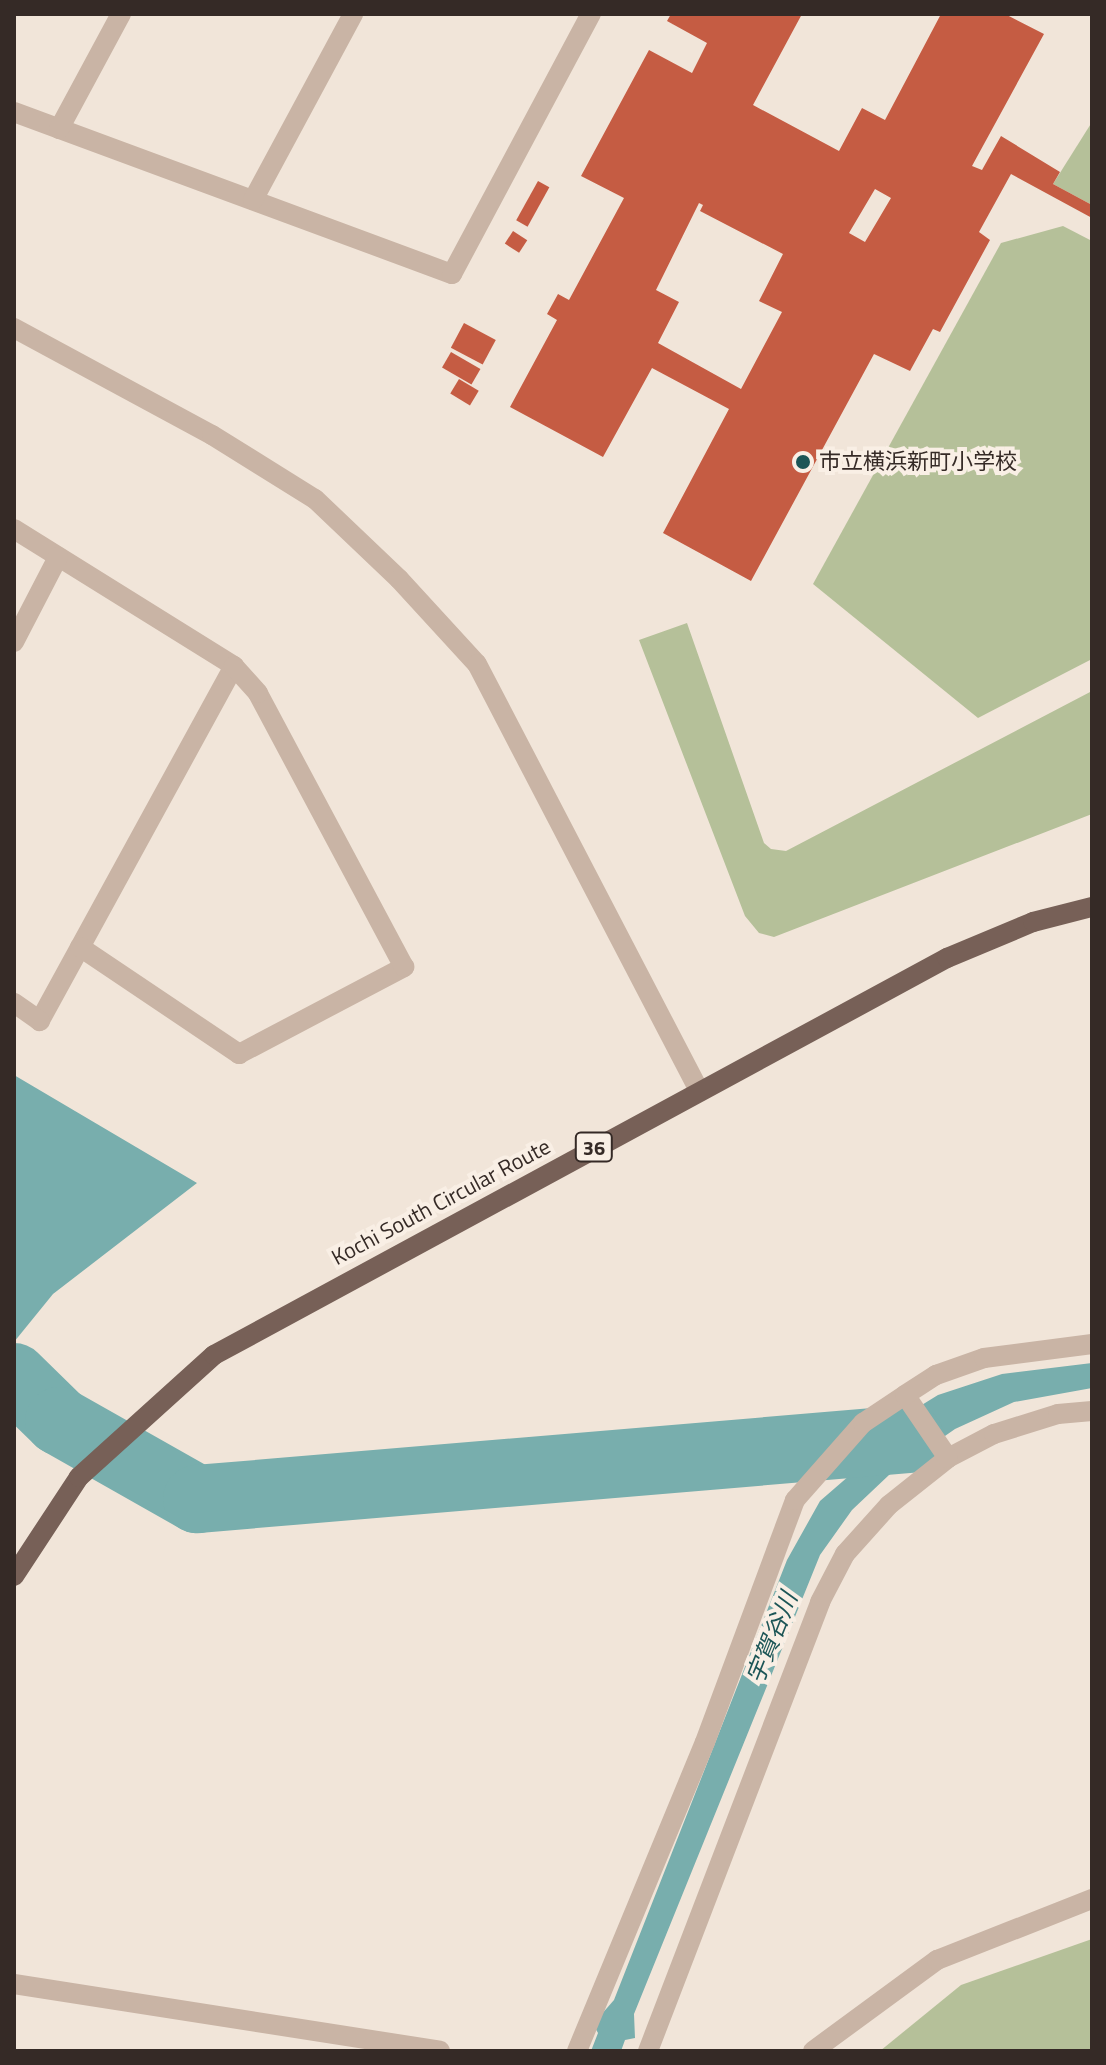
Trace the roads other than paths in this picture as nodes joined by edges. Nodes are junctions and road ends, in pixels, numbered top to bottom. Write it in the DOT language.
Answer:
graph roads {
  1 [pos="121,14"];
  2 [pos="353,14"];
  3 [pos="591,14"];
  4 [pos="14,112"];
  5 [pos="59,129"];
  6 [pos="253,200"];
  7 [pos="14,328"];
  8 [pos="14,529"];
  9 [pos="58,557"];
  10 [pos="14,642"];
  11 [pos="234,666"];
  12 [pos="1092,907"];
  13 [pos="80,947"];
  14 [pos="14,1003"];
  15 [pos="699,1091"];
  16 [pos="1092,1344"];
  17 [pos="908,1400"];
  18 [pos="1092,1411"];
  19 [pos="944,1452"];
  20 [pos="14,1576"];
  21 [pos="1092,1899"];
  22 [pos="14,1984"];
  23 [pos="440,2051"];
  24 [pos="577,2051"];
  25 [pos="648,2051"];
  26 [pos="813,2051"];
  1 -- 5 [label="street"];
  2 -- 6 [label="street"];
  3 -- 6 [label="street"];
  4 -- 5 [label="street"];
  5 -- 6 [label="street"];
  7 -- 15 [label="street"];
  8 -- 9 [label="street"];
  9 -- 10 [label="street"];
  9 -- 11 [label="street"];
  11 -- 13 [label="street"];
  11 -- 13 [label="street"];
  12 -- 15 [label="main road, Kochi South Circular Route / 36"];
  13 -- 14 [label="street"];
  15 -- 20 [label="main road, Kochi South Circular Route / 36"];
  16 -- 17 [label="street"];
  17 -- 19 [label="street"];
  17 -- 24 [label="street"];
  18 -- 19 [label="street"];
  19 -- 25 [label="street"];
  21 -- 26 [label="street"];
  22 -- 23 [label="street"];
}
